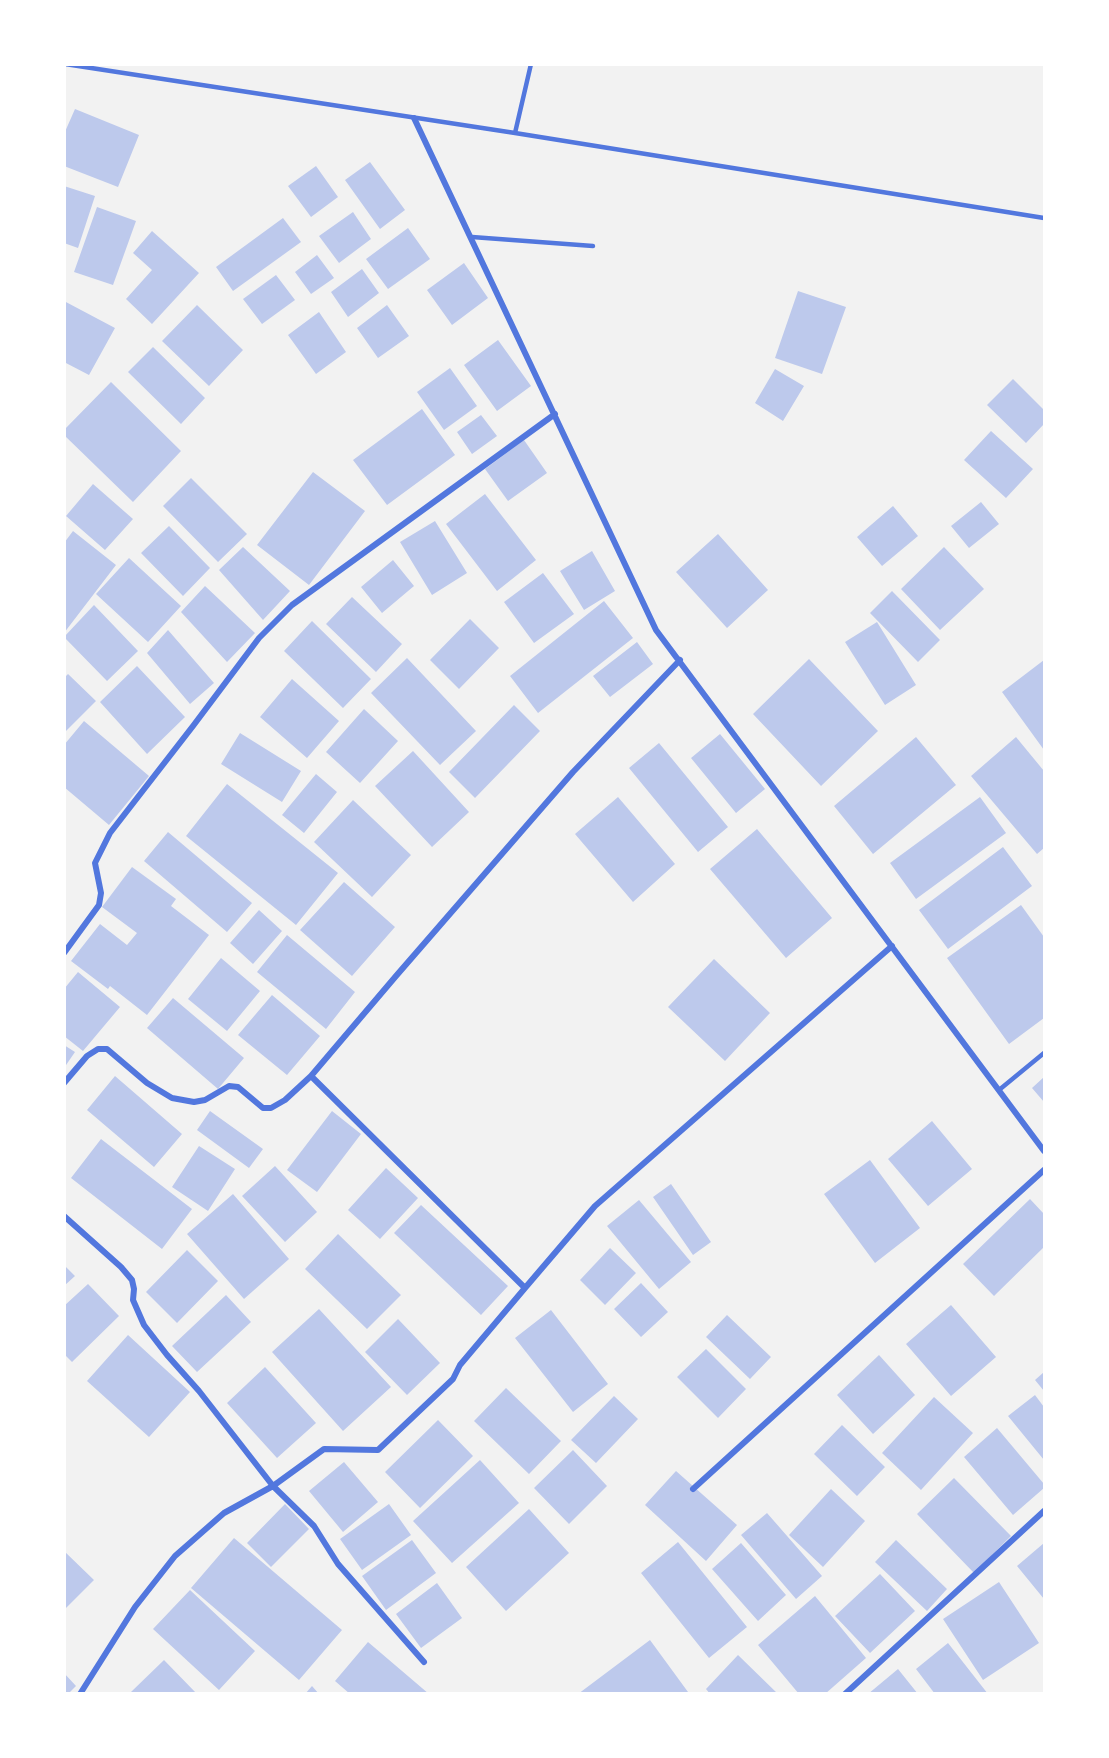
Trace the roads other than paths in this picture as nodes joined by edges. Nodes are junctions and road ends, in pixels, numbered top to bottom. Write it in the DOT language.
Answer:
graph roads {
  1 [pos="65,64"];
  2 [pos="531,64"];
  3 [pos="414,118"];
  4 [pos="515,133"];
  5 [pos="1044,218"];
  6 [pos="471,237"];
  7 [pos="592,246"];
  8 [pos="555,414"];
  9 [pos="680,660"];
  10 [pos="892,946"];
  11 [pos="64,952"];
  12 [pos="1044,1053"];
  13 [pos="312,1077"];
  14 [pos="64,1083"];
  15 [pos="999,1090"];
  16 [pos="1044,1151"];
  17 [pos="1044,1170"];
  18 [pos="64,1216"];
  19 [pos="525,1288"];
  20 [pos="273,1486"];
  21 [pos="693,1489"];
  22 [pos="1044,1511"];
  23 [pos="424,1662"];
  24 [pos="80,1694"];
  25 [pos="845,1694"];
  1 -- 3 [label="lane"];
  2 -- 4 [label="lane"];
  3 -- 4 [label="lane"];
  3 -- 6 [label="street"];
  4 -- 5 [label="lane"];
  6 -- 7 [label="lane"];
  6 -- 8 [label="street"];
  8 -- 9 [label="street"];
  8 -- 11 [label="street"];
  9 -- 10 [label="street"];
  9 -- 13 [label="street"];
  10 -- 15 [label="street"];
  10 -- 19 [label="street"];
  12 -- 15 [label="lane"];
  13 -- 14 [label="street"];
  13 -- 19 [label="street"];
  15 -- 16 [label="street"];
  17 -- 21 [label="street"];
  18 -- 20 [label="street"];
  19 -- 20 [label="street"];
  20 -- 23 [label="street"];
  20 -- 24 [label="street"];
  22 -- 25 [label="street"];
}
